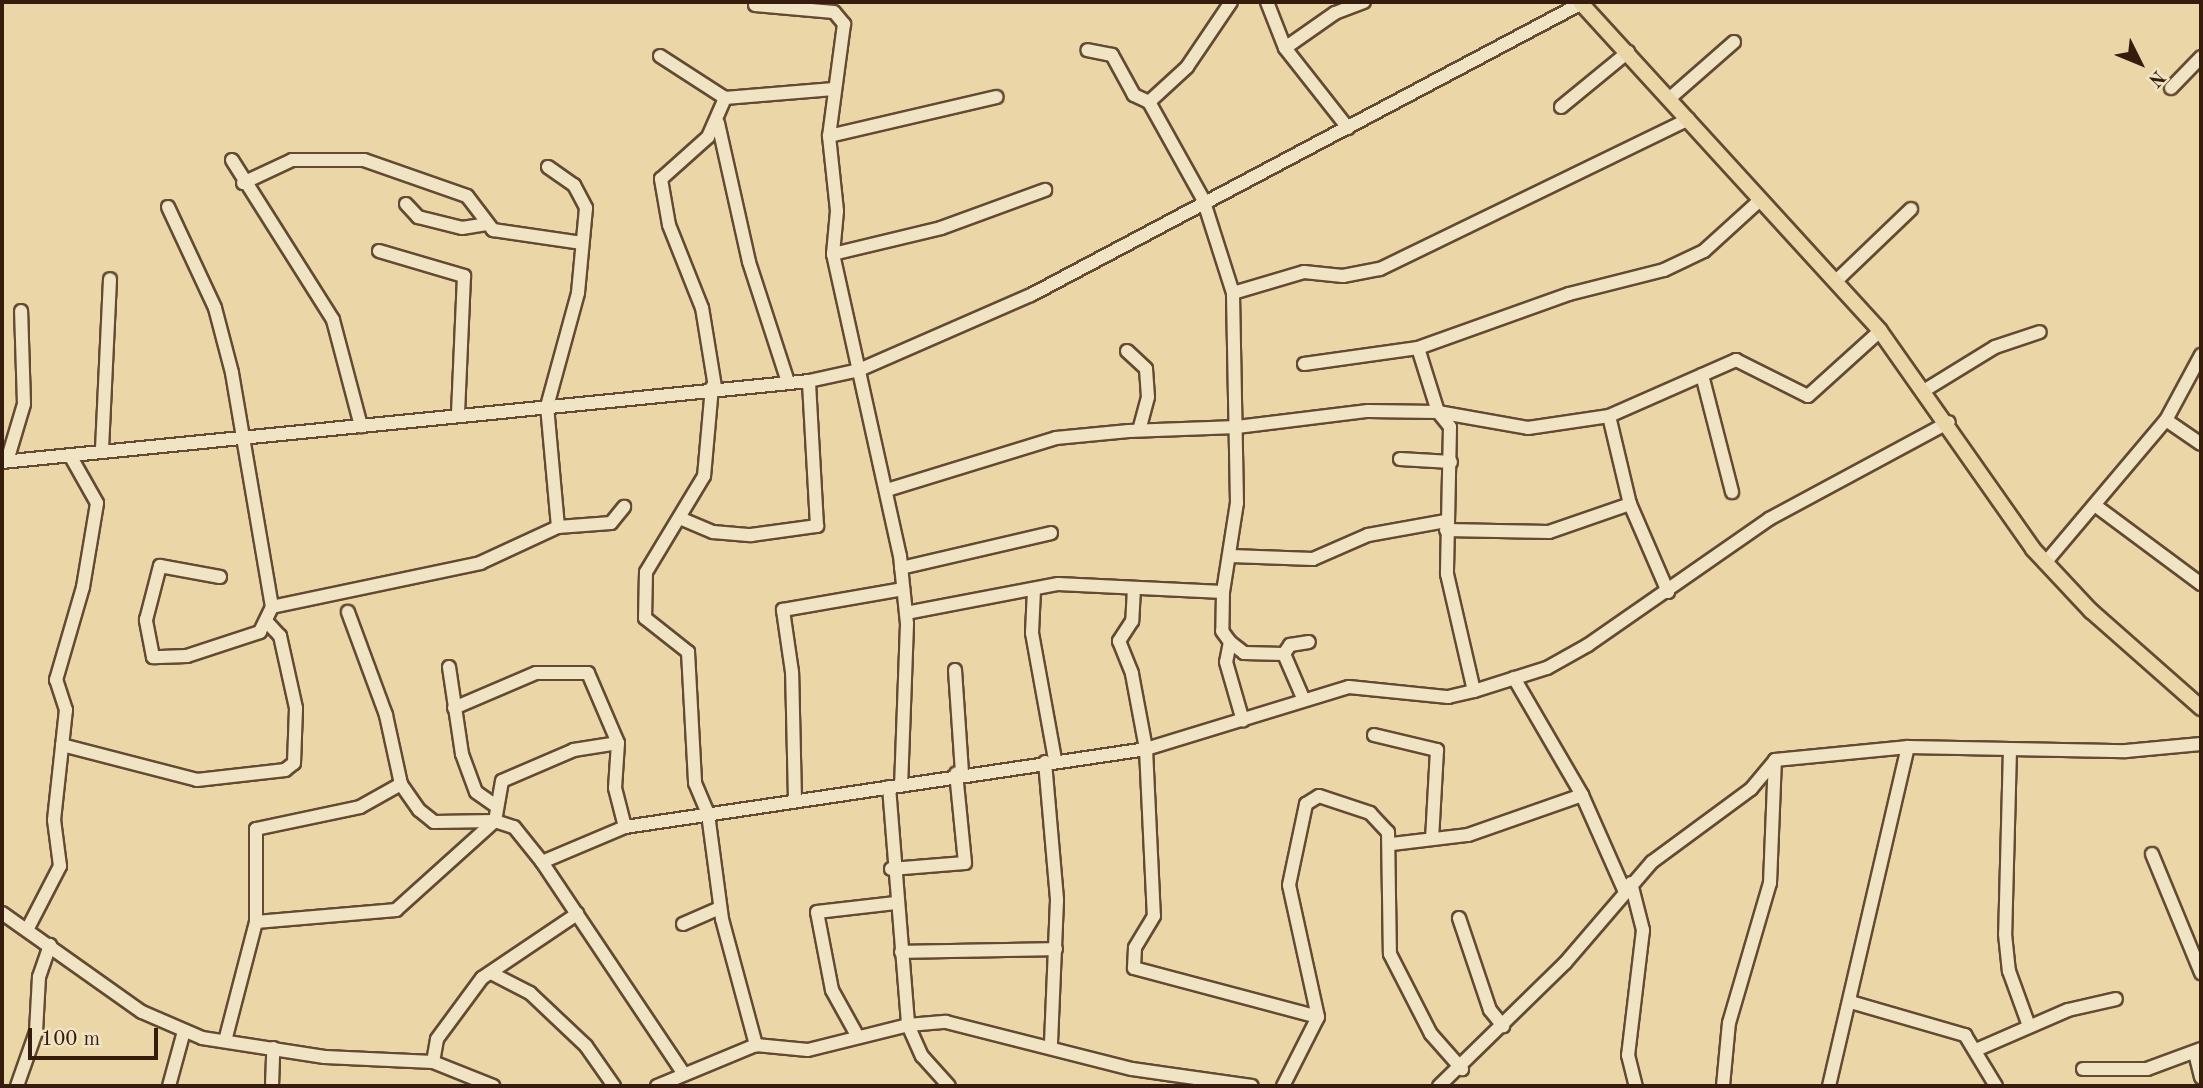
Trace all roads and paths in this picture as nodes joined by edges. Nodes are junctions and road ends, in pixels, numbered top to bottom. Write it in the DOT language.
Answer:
graph roads {
  1 [pos="1231,2"];
  2 [pos="1267,2"];
  3 [pos="1364,2"];
  4 [pos="1581,3"];
  5 [pos="755,5"];
  6 [pos="1734,42"];
  7 [pos="1286,48"];
  8 [pos="1087,50"];
  9 [pos="1628,52"];
  10 [pos="660,56"];
  11 [pos="2201,57"];
  12 [pos="2171,88"];
  13 [pos="834,89"];
  14 [pos="997,97"];
  15 [pos="725,98"];
  16 [pos="1671,98"];
  17 [pos="1149,102"];
  18 [pos="1561,107"];
  19 [pos="1689,119"];
  20 [pos="718,123"];
  21 [pos="1349,128"];
  22 [pos="829,136"];
  23 [pos="232,160"];
  24 [pos="548,167"];
  25 [pos="243,183"];
  26 [pos="1045,190"];
  27 [pos="1203,200"];
  28 [pos="1760,200"];
  29 [pos="406,204"];
  30 [pos="168,207"];
  31 [pos="1911,209"];
  32 [pos="487,224"];
  33 [pos="582,243"];
  34 [pos="379,251"];
  35 [pos="833,254"];
  36 [pos="110,279"];
  37 [pos="1836,281"];
  38 [pos="1233,293"];
  39 [pos="22,311"];
  40 [pos="1880,331"];
  41 [pos="2040,332"];
  42 [pos="1418,348"];
  43 [pos="1126,351"];
  44 [pos="2201,355"];
  45 [pos="1304,364"];
  46 [pos="859,370"];
  47 [pos="1702,375"];
  48 [pos="809,381"];
  49 [pos="788,382"];
  50 [pos="713,387"];
  51 [pos="1925,390"];
  52 [pos="547,405"];
  53 [pos="458,412"];
  54 [pos="1438,412"];
  55 [pos="1609,416"];
  56 [pos="2166,420"];
  57 [pos="1949,422"];
  58 [pos="361,426"];
  59 [pos="1237,427"];
  60 [pos="1139,430"];
  61 [pos="242,440"];
  62 [pos="2201,444"];
  63 [pos="102,449"];
  64 [pos="71,457"];
  65 [pos="1400,459"];
  66 [pos="4,462"];
  67 [pos="1451,462"];
  68 [pos="887,490"];
  69 [pos="1732,492"];
  70 [pos="1630,505"];
  71 [pos="2096,506"];
  72 [pos="624,507"];
  73 [pos="682,519"];
  74 [pos="1446,526"];
  75 [pos="558,527"];
  76 [pos="1051,533"];
  77 [pos="1231,556"];
  78 [pos="2045,563"];
  79 [pos="901,568"];
  80 [pos="220,577"];
  81 [pos="2201,584"];
  82 [pos="1134,588"];
  83 [pos="903,589"];
  84 [pos="1034,590"];
  85 [pos="1223,592"];
  86 [pos="1668,592"];
  87 [pos="272,607"];
  88 [pos="348,612"];
  89 [pos="905,613"];
  90 [pos="268,623"];
  91 [pos="1230,642"];
  92 [pos="1309,642"];
  93 [pos="1244,653"];
  94 [pos="1284,654"];
  95 [pos="1226,662"];
  96 [pos="450,667"];
  97 [pos="955,670"];
  98 [pos="1514,678"];
  99 [pos="1474,691"];
  100 [pos="1303,698"];
  101 [pos="454,708"];
  102 [pos="2201,708"];
  103 [pos="1242,721"];
  104 [pos="1374,735"];
  105 [pos="618,743"];
  106 [pos="2201,744"];
  107 [pos="62,745"];
  108 [pos="1908,747"];
  109 [pos="1146,749"];
  110 [pos="2010,749"];
  111 [pos="1775,760"];
  112 [pos="1050,761"];
  113 [pos="959,772"];
  114 [pos="401,784"];
  115 [pos="895,786"];
  116 [pos="1582,795"];
  117 [pos="795,800"];
  118 [pos="496,806"];
  119 [pos="708,814"];
  120 [pos="495,821"];
  121 [pos="625,827"];
  122 [pos="1432,839"];
  123 [pos="1392,844"];
  124 [pos="2152,853"];
  125 [pos="542,862"];
  126 [pos="891,869"];
  127 [pos="1628,886"];
  128 [pos="895,903"];
  129 [pos="720,908"];
  130 [pos="2,913"];
  131 [pos="577,914"];
  132 [pos="1459,918"];
  133 [pos="256,922"];
  134 [pos="683,924"];
  135 [pos="27,930"];
  136 [pos="50,945"];
  137 [pos="1056,948"];
  138 [pos="901,952"];
  139 [pos="491,973"];
  140 [pos="2201,973"];
  141 [pos="2116,999"];
  142 [pos="1854,1003"];
  143 [pos="1318,1017"];
  144 [pos="908,1025"];
  145 [pos="1503,1026"];
  146 [pos="2029,1026"];
  147 [pos="184,1031"];
  148 [pos="858,1037"];
  149 [pos="225,1041"];
  150 [pos="756,1045"];
  151 [pos="1051,1046"];
  152 [pos="273,1048"];
  153 [pos="1976,1050"];
  154 [pos="2198,1051"];
  155 [pos="433,1062"];
  156 [pos="1462,1069"];
  157 [pos="2083,1069"];
  158 [pos="684,1074"];
  159 [pos="2201,1077"];
  160 [pos="1232,1084"];
  161 [pos="17,1086"];
  162 [pos="169,1086"];
  163 [pos="272,1086"];
  164 [pos="493,1086"];
  165 [pos="614,1086"];
  166 [pos="657,1086"];
  167 [pos="949,1086"];
  168 [pos="1252,1086"];
  169 [pos="1283,1086"];
  170 [pos="1439,1086"];
  171 [pos="1636,1086"];
  172 [pos="1723,1086"];
  173 [pos="1829,1086"];
  174 [pos="1996,1086"];
  1 -- 17 [label="street"];
  2 -- 7 [label="street"];
  3 -- 7 [label="street"];
  4 -- 9 [label="main road"];
  4 -- 21 [label="street"];
  5 -- 13 [label="street"];
  6 -- 16 [label="street"];
  7 -- 21 [label="street"];
  8 -- 17 [label="street"];
  9 -- 16 [label="main road"];
  9 -- 18 [label="street"];
  10 -- 15 [label="street"];
  11 -- 12 [label="street"];
  13 -- 15 [label="street"];
  13 -- 22 [label="street"];
  14 -- 22 [label="street"];
  15 -- 20 [label="street"];
  16 -- 19 [label="main road"];
  17 -- 27 [label="street"];
  19 -- 28 [label="main road"];
  19 -- 38 [label="street"];
  20 -- 49 [label="street"];
  20 -- 50 [label="street"];
  21 -- 27 [label="street"];
  22 -- 35 [label="street"];
  23 -- 25 [label="street"];
  24 -- 33 [label="street"];
  25 -- 32 [label="street"];
  25 -- 58 [label="street"];
  26 -- 35 [label="street"];
  27 -- 38 [label="street"];
  27 -- 46 [label="street"];
  28 -- 37 [label="main road"];
  28 -- 42 [label="street"];
  29 -- 32 [label="street"];
  30 -- 61 [label="street"];
  31 -- 37 [label="street"];
  32 -- 33 [label="street"];
  33 -- 52 [label="street"];
  34 -- 53 [label="street"];
  35 -- 46 [label="street"];
  36 -- 63 [label="street"];
  37 -- 40 [label="main road"];
  38 -- 59 [label="street"];
  39 -- 66 [label="street"];
  40 -- 47 [label="street"];
  40 -- 51 [label="main road"];
  41 -- 51 [label="street"];
  42 -- 45 [label="street"];
  42 -- 54 [label="street"];
  43 -- 60 [label="street"];
  44 -- 56 [label="street"];
  46 -- 48 [label="street"];
  46 -- 68 [label="street"];
  47 -- 55 [label="street"];
  47 -- 69 [label="street"];
  48 -- 49 [label="street"];
  48 -- 73 [label="street"];
  49 -- 50 [label="street"];
  50 -- 52 [label="street"];
  50 -- 73 [label="street"];
  51 -- 57 [label="main road"];
  52 -- 53 [label="street"];
  52 -- 75 [label="street"];
  53 -- 58 [label="street"];
  54 -- 55 [label="street"];
  54 -- 59 [label="street"];
  54 -- 67 [label="street"];
  55 -- 70 [label="street"];
  56 -- 62 [label="street"];
  56 -- 71 [label="street"];
  57 -- 78 [label="main road"];
  57 -- 86 [label="street"];
  58 -- 61 [label="street"];
  59 -- 60 [label="street"];
  59 -- 77 [label="street"];
  60 -- 68 [label="street"];
  61 -- 63 [label="street"];
  61 -- 87 [label="street"];
  63 -- 64 [label="street"];
  64 -- 66 [label="street"];
  64 -- 107 [label="street"];
  65 -- 67 [label="street"];
  67 -- 74 [label="street"];
  68 -- 79 [label="street"];
  70 -- 74 [label="street"];
  70 -- 86 [label="street"];
  71 -- 78 [label="street"];
  71 -- 81 [label="street"];
  72 -- 75 [label="street"];
  73 -- 119 [label="street"];
  74 -- 77 [label="street"];
  74 -- 99 [label="street"];
  75 -- 87 [label="street"];
  76 -- 79 [label="street"];
  77 -- 85 [label="street"];
  78 -- 102 [label="main road"];
  79 -- 83 [label="street"];
  80 -- 90 [label="street"];
  82 -- 84 [label="street"];
  82 -- 85 [label="street"];
  82 -- 109 [label="street"];
  83 -- 89 [label="street"];
  83 -- 117 [label="street"];
  84 -- 89 [label="street"];
  84 -- 112 [label="street"];
  85 -- 91 [label="street"];
  86 -- 98 [label="street"];
  87 -- 90 [label="street"];
  88 -- 114 [label="street"];
  89 -- 115 [label="street"];
  90 -- 107 [label="street"];
  91 -- 93 [label="street"];
  91 -- 95 [label="street"];
  92 -- 94 [label="street"];
  93 -- 94 [label="street"];
  93 -- 95 [label="street"];
  94 -- 100 [label="street"];
  95 -- 103 [label="street"];
  96 -- 101 [label="street"];
  97 -- 113 [label="street"];
  98 -- 99 [label="street"];
  98 -- 116 [label="street"];
  99 -- 100 [label="street"];
  100 -- 103 [label="street"];
  101 -- 105 [label="street"];
  101 -- 118 [label="street"];
  103 -- 109 [label="street"];
  104 -- 122 [label="street"];
  105 -- 118 [label="street"];
  105 -- 121 [label="street"];
  106 -- 110 [label="street"];
  107 -- 135 [label="street"];
  108 -- 110 [label="street"];
  108 -- 111 [label="street"];
  108 -- 142 [label="street"];
  109 -- 112 [label="street"];
  109 -- 143 [label="street"];
  110 -- 146 [label="street"];
  111 -- 127 [label="street"];
  111 -- 172 [label="street"];
  112 -- 113 [label="street"];
  112 -- 137 [label="street"];
  113 -- 115 [label="street"];
  113 -- 126 [label="street"];
  114 -- 120 [label="street"];
  114 -- 133 [label="street"];
  115 -- 117 [label="street"];
  115 -- 126 [label="street"];
  116 -- 122 [label="street"];
  116 -- 127 [label="street"];
  117 -- 119 [label="street"];
  118 -- 120 [label="street"];
  119 -- 121 [label="street"];
  119 -- 129 [label="street"];
  120 -- 125 [label="street"];
  120 -- 133 [label="street"];
  121 -- 125 [label="street"];
  122 -- 123 [label="street"];
  123 -- 143 [label="street"];
  123 -- 156 [label="street"];
  124 -- 140 [label="street"];
  125 -- 131 [label="street"];
  126 -- 128 [label="street"];
  127 -- 145 [label="street"];
  127 -- 171 [label="street"];
  128 -- 138 [label="street"];
  128 -- 148 [label="street"];
  129 -- 134 [label="street"];
  129 -- 150 [label="street"];
  130 -- 135 [label="street"];
  131 -- 139 [label="street"];
  131 -- 158 [label="street"];
  132 -- 145 [label="street"];
  133 -- 149 [label="street"];
  135 -- 136 [label="street"];
  136 -- 147 [label="street"];
  136 -- 161 [label="street"];
  137 -- 138 [label="street"];
  137 -- 151 [label="street"];
  138 -- 144 [label="street"];
  139 -- 155 [label="street"];
  139 -- 165 [label="street"];
  141 -- 146 [label="street"];
  142 -- 153 [label="street"];
  142 -- 173 [label="street"];
  143 -- 169 [label="street"];
  144 -- 148 [label="street"];
  144 -- 151 [label="street"];
  144 -- 167 [label="street"];
  145 -- 156 [label="street"];
  146 -- 153 [label="street"];
  147 -- 149 [label="street"];
  147 -- 162 [label="street"];
  148 -- 150 [label="street"];
  149 -- 152 [label="street"];
  150 -- 158 [label="street"];
  151 -- 160 [label="street"];
  152 -- 155 [label="street"];
  152 -- 163 [label="street"];
  153 -- 174 [label="street"];
  154 -- 157 [label="street"];
  154 -- 159 [label="street"];
  155 -- 164 [label="street"];
  156 -- 170 [label="street"];
  158 -- 166 [label="street"];
  160 -- 168 [label="street"];
}
